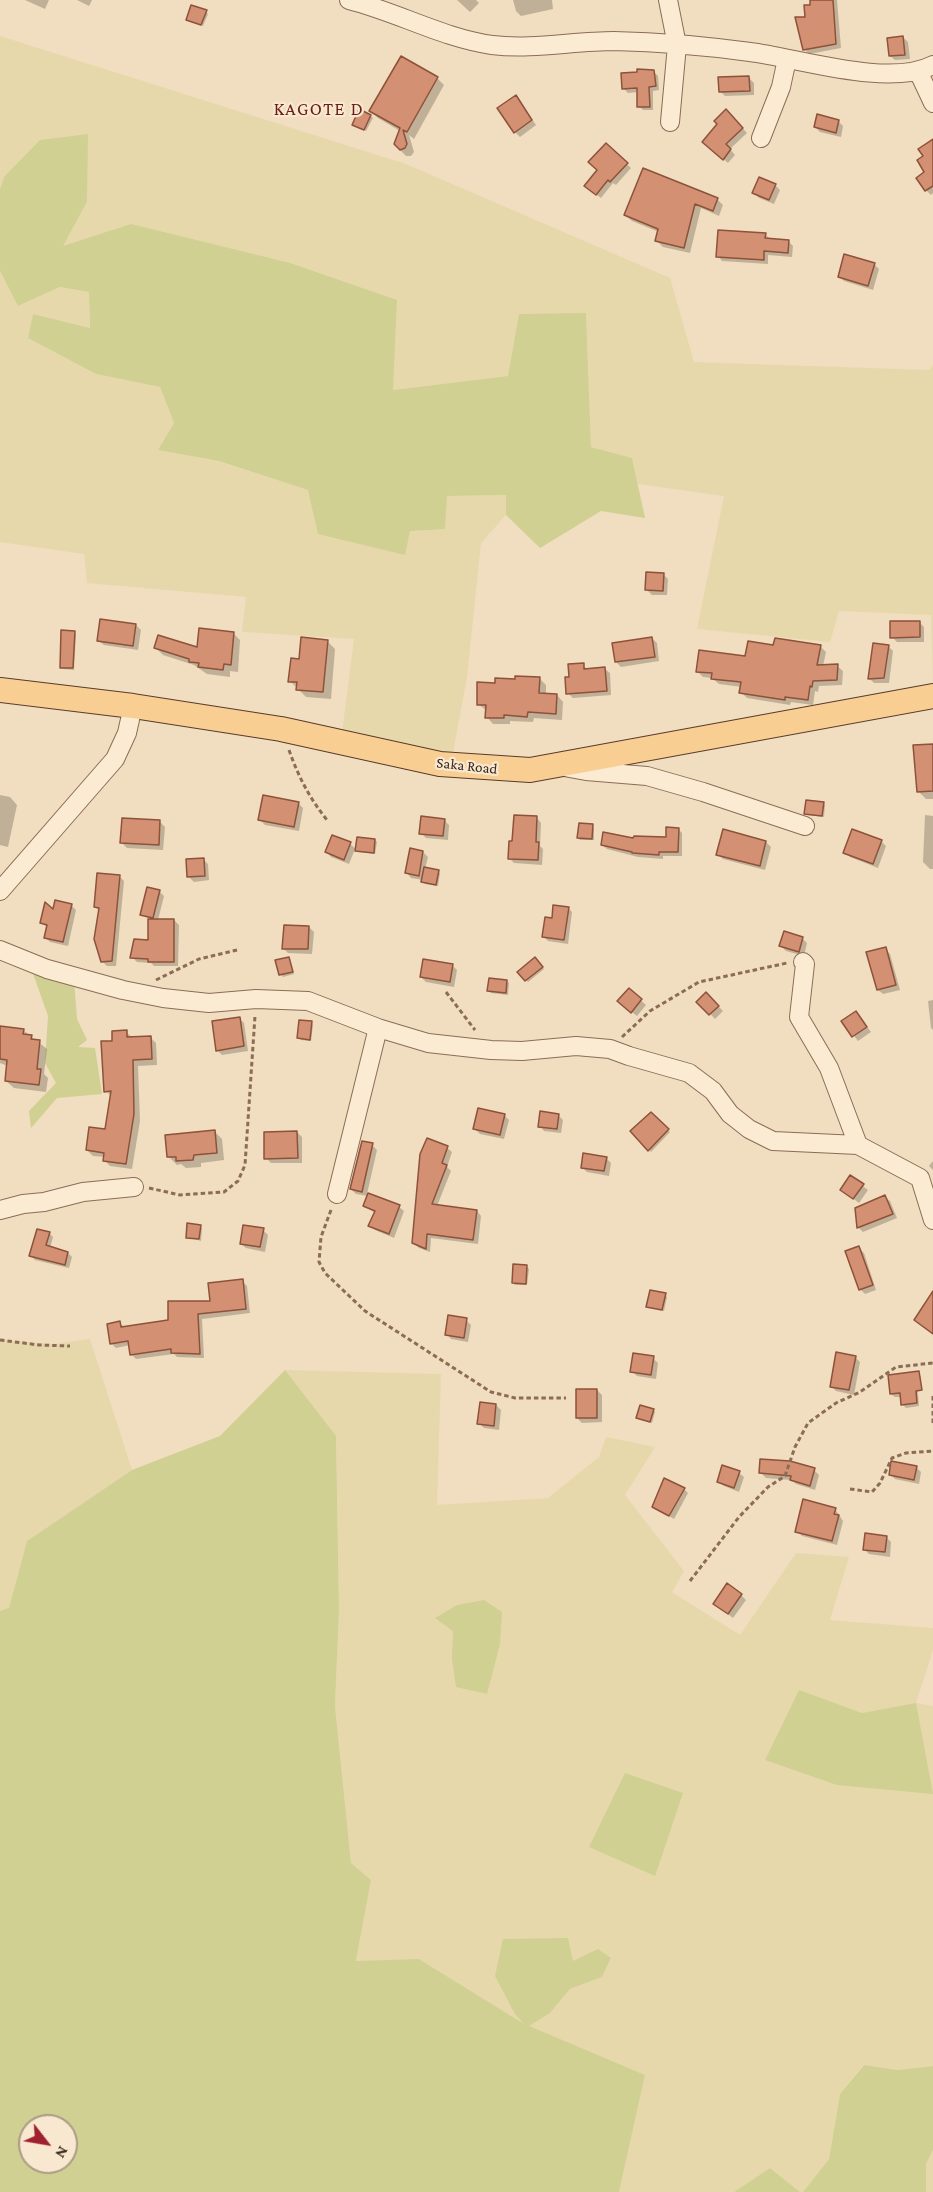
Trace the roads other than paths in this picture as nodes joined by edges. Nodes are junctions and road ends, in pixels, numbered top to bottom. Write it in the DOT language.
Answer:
graph roads {
  1 [pos="349,0"];
  2 [pos="668,0"];
  3 [pos="677,45"];
  4 [pos="787,59"];
  5 [pos="925,68"];
  6 [pos="933,103"];
  7 [pos="670,122"];
  8 [pos="761,138"];
  9 [pos="0,690"];
  10 [pos="933,696"];
  11 [pos="133,706"];
  12 [pos="559,766"];
  13 [pos="805,826"];
  14 [pos="0,891"];
  15 [pos="0,950"];
  16 [pos="803,962"];
  17 [pos="378,1028"];
  18 [pos="858,1145"];
  19 [pos="134,1187"];
  20 [pos="337,1194"];
  21 [pos="0,1210"];
  22 [pos="933,1221"];
  1 -- 3 [label="street"];
  2 -- 3 [label="street"];
  3 -- 4 [label="street"];
  3 -- 7 [label="street"];
  4 -- 5 [label="street"];
  4 -- 8 [label="street"];
  5 -- 6 [label="street"];
  9 -- 11 [label="main road, Saka Road"];
  10 -- 12 [label="main road, Saka Road"];
  11 -- 12 [label="main road, Saka Road"];
  11 -- 14 [label="street"];
  12 -- 13 [label="street"];
  15 -- 17 [label="street"];
  16 -- 18 [label="street"];
  17 -- 18 [label="street"];
  17 -- 20 [label="street"];
  18 -- 22 [label="street"];
  19 -- 21 [label="street"];
}
